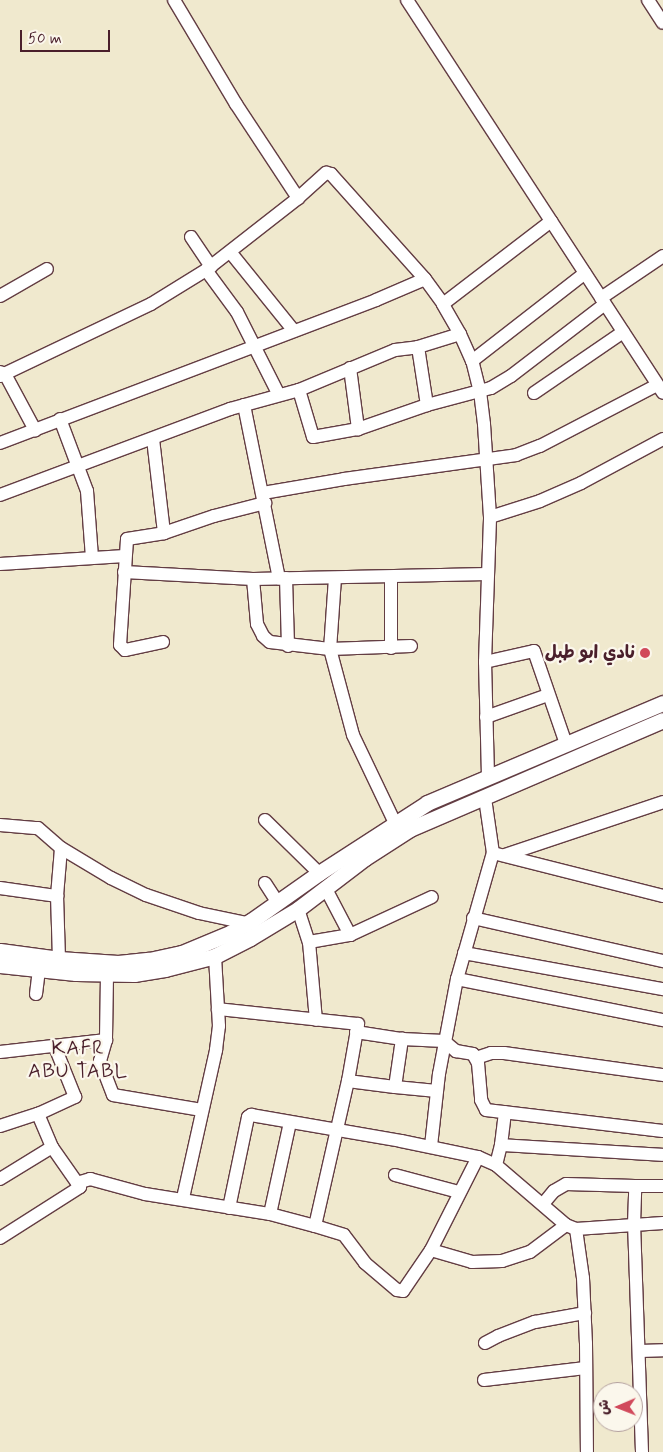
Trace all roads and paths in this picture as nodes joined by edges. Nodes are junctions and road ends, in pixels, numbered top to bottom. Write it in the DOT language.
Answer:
graph roads {
  1 [pos="174,0"];
  2 [pos="408,0"];
  3 [pos="648,0"];
  4 [pos="663,23"];
  5 [pos="298,198"];
  6 [pos="551,220"];
  7 [pos="191,237"];
  8 [pos="230,253"];
  9 [pos="663,256"];
  10 [pos="47,269"];
  11 [pos="209,269"];
  12 [pos="584,273"];
  13 [pos="425,279"];
  14 [pos="0,296"];
  15 [pos="603,301"];
  16 [pos="443,304"];
  17 [pos="294,331"];
  18 [pos="623,332"];
  19 [pos="460,334"];
  20 [pos="256,346"];
  21 [pos="418,347"];
  22 [pos="472,361"];
  23 [pos="350,368"];
  24 [pos="2,374"];
  25 [pos="660,389"];
  26 [pos="299,390"];
  27 [pos="480,392"];
  28 [pos="534,394"];
  29 [pos="279,396"];
  30 [pos="244,405"];
  31 [pos="426,405"];
  32 [pos="60,419"];
  33 [pos="358,429"];
  34 [pos="35,430"];
  35 [pos="153,439"];
  36 [pos="663,439"];
  37 [pos="0,443"];
  38 [pos="487,459"];
  39 [pos="78,467"];
  40 [pos="0,495"];
  41 [pos="264,498"];
  42 [pos="490,517"];
  43 [pos="164,532"];
  44 [pos="126,556"];
  45 [pos="92,558"];
  46 [pos="0,564"];
  47 [pos="124,572"];
  48 [pos="488,574"];
  49 [pos="391,577"];
  50 [pos="282,578"];
  51 [pos="335,578"];
  52 [pos="253,579"];
  53 [pos="162,642"];
  54 [pos="288,646"];
  55 [pos="411,646"];
  56 [pos="391,648"];
  57 [pos="330,649"];
  58 [pos="485,662"];
  59 [pos="548,695"];
  60 [pos="663,703"];
  61 [pos="486,717"];
  62 [pos="663,720"];
  63 [pos="566,744"];
  64 [pos="488,776"];
  65 [pos="485,798"];
  66 [pos="663,802"];
  67 [pos="265,820"];
  68 [pos="395,823"];
  69 [pos="0,825"];
  70 [pos="61,848"];
  71 [pos="499,854"];
  72 [pos="319,873"];
  73 [pos="265,883"];
  74 [pos="0,888"];
  75 [pos="326,889"];
  76 [pos="57,896"];
  77 [pos="663,896"];
  78 [pos="432,897"];
  79 [pos="278,903"];
  80 [pos="298,909"];
  81 [pos="474,918"];
  82 [pos="247,923"];
  83 [pos="350,934"];
  84 [pos="308,942"];
  85 [pos="0,951"];
  86 [pos="464,953"];
  87 [pos="215,956"];
  88 [pos="59,959"];
  89 [pos="663,961"];
  90 [pos="0,965"];
  91 [pos="39,969"];
  92 [pos="107,975"];
  93 [pos="456,979"];
  94 [pos="663,989"];
  95 [pos="36,994"];
  96 [pos="218,1010"];
  97 [pos="316,1020"];
  98 [pos="663,1020"];
  99 [pos="356,1032"];
  100 [pos="402,1039"];
  101 [pos="106,1040"];
  102 [pos="444,1041"];
  103 [pos="55,1047"];
  104 [pos="0,1052"];
  105 [pos="476,1058"];
  106 [pos="663,1075"];
  107 [pos="348,1081"];
  108 [pos="395,1087"];
  109 [pos="438,1091"];
  110 [pos="202,1110"];
  111 [pos="505,1112"];
  112 [pos="38,1114"];
  113 [pos="290,1122"];
  114 [pos="0,1126"];
  115 [pos="337,1130"];
  116 [pos="663,1131"];
  117 [pos="501,1145"];
  118 [pos="432,1146"];
  119 [pos="52,1147"];
  120 [pos="663,1155"];
  121 [pos="478,1157"];
  122 [pos="496,1165"];
  123 [pos="395,1176"];
  124 [pos="0,1179"];
  125 [pos="77,1183"];
  126 [pos="635,1186"];
  127 [pos="663,1186"];
  128 [pos="459,1192"];
  129 [pos="183,1198"];
  130 [pos="543,1204"];
  131 [pos="229,1208"];
  132 [pos="270,1214"];
  133 [pos="663,1223"];
  134 [pos="634,1224"];
  135 [pos="315,1226"];
  136 [pos="571,1227"];
  137 [pos="0,1238"];
  138 [pos="431,1250"];
  139 [pos="585,1313"];
  140 [pos="485,1343"];
  141 [pos="663,1350"];
  142 [pos="640,1351"];
  143 [pos="586,1368"];
  144 [pos="484,1380"];
  145 [pos="587,1452"];
  146 [pos="642,1452"];
  1 -- 5 [label="street"];
  2 -- 6 [label="street"];
  3 -- 4 [label="street"];
  5 -- 8 [label="street"];
  5 -- 13 [label="street"];
  6 -- 12 [label="street"];
  6 -- 16 [label="street"];
  7 -- 11 [label="street"];
  8 -- 11 [label="street"];
  8 -- 17 [label="street"];
  9 -- 15 [label="street"];
  10 -- 14 [label="street"];
  11 -- 20 [label="street"];
  11 -- 24 [label="street"];
  12 -- 15 [label="street"];
  12 -- 22 [label="street"];
  13 -- 16 [label="street"];
  13 -- 17 [label="street"];
  15 -- 18 [label="street"];
  15 -- 27 [label="street"];
  16 -- 19 [label="street"];
  17 -- 20 [label="street"];
  18 -- 25 [label="street"];
  18 -- 28 [label="street"];
  19 -- 21 [label="street"];
  19 -- 22 [label="street"];
  20 -- 29 [label="street"];
  20 -- 32 [label="street"];
  21 -- 23 [label="street"];
  21 -- 31 [label="street"];
  22 -- 27 [label="street"];
  23 -- 26 [label="street"];
  23 -- 33 [label="street"];
  24 -- 34 [label="street"];
  25 -- 38 [label="street"];
  26 -- 29 [label="street"];
  26 -- 33 [label="street"];
  27 -- 31 [label="street"];
  27 -- 38 [label="street"];
  29 -- 30 [label="street"];
  30 -- 35 [label="street"];
  30 -- 41 [label="street"];
  31 -- 33 [label="street"];
  32 -- 34 [label="street"];
  32 -- 39 [label="street"];
  34 -- 37 [label="street"];
  35 -- 39 [label="street"];
  35 -- 43 [label="street"];
  36 -- 42 [label="street"];
  38 -- 41 [label="street"];
  38 -- 42 [label="street"];
  39 -- 40 [label="street"];
  39 -- 45 [label="street"];
  41 -- 43 [label="street"];
  41 -- 50 [label="street"];
  42 -- 48 [label="street"];
  43 -- 44 [label="street"];
  44 -- 45 [label="street"];
  44 -- 47 [label="street"];
  45 -- 46 [label="street"];
  47 -- 52 [label="street"];
  47 -- 53 [label="street"];
  48 -- 49 [label="street"];
  48 -- 58 [label="street"];
  49 -- 51 [label="street"];
  49 -- 56 [label="street"];
  50 -- 51 [label="street"];
  50 -- 52 [label="street"];
  50 -- 54 [label="street"];
  51 -- 57 [label="street"];
  52 -- 54 [label="street"];
  54 -- 57 [label="street"];
  55 -- 56 [label="street"];
  56 -- 57 [label="street"];
  57 -- 68 [label="street"];
  58 -- 59 [label="street"];
  58 -- 61 [label="street"];
  59 -- 61 [label="street"];
  59 -- 63 [label="street"];
  60 -- 63 [label="main road"];
  61 -- 64 [label="street"];
  62 -- 65 [label="main road"];
  63 -- 64 [label="main road"];
  64 -- 68 [label="main road"];
  65 -- 71 [label="street"];
  65 -- 75 [label="main road"];
  66 -- 71 [label="street"];
  67 -- 72 [label="street"];
  68 -- 72 [label="main road"];
  69 -- 70 [label="street"];
  70 -- 76 [label="street"];
  70 -- 82 [label="street"];
  71 -- 77 [label="street"];
  71 -- 81 [label="street"];
  72 -- 79 [label="main road"];
  73 -- 79 [label="street"];
  74 -- 76 [label="street"];
  75 -- 80 [label="main road"];
  75 -- 83 [label="street"];
  76 -- 88 [label="street"];
  78 -- 83 [label="street"];
  79 -- 82 [label="main road"];
  80 -- 84 [label="street"];
  80 -- 87 [label="main road"];
  81 -- 86 [label="street"];
  81 -- 89 [label="street"];
  82 -- 88 [label="main road"];
  83 -- 84 [label="street"];
  84 -- 97 [label="street"];
  85 -- 88 [label="main road"];
  86 -- 93 [label="street"];
  86 -- 94 [label="street"];
  87 -- 92 [label="main road"];
  87 -- 96 [label="street"];
  90 -- 91 [label="main road"];
  91 -- 92 [label="main road"];
  91 -- 95 [label="street"];
  92 -- 101 [label="street"];
  93 -- 98 [label="street"];
  93 -- 102 [label="street"];
  96 -- 97 [label="street"];
  96 -- 110 [label="street"];
  97 -- 99 [label="street"];
  99 -- 100 [label="street"];
  99 -- 107 [label="street"];
  100 -- 102 [label="street"];
  100 -- 108 [label="street"];
  101 -- 103 [label="street"];
  101 -- 110 [label="street"];
  102 -- 105 [label="street"];
  102 -- 109 [label="street"];
  103 -- 104 [label="street"];
  103 -- 112 [label="street"];
  105 -- 106 [label="street"];
  105 -- 111 [label="street"];
  107 -- 108 [label="street"];
  107 -- 115 [label="street"];
  108 -- 109 [label="street"];
  109 -- 118 [label="street"];
  110 -- 129 [label="street"];
  111 -- 116 [label="street"];
  111 -- 117 [label="street"];
  112 -- 114 [label="street"];
  112 -- 119 [label="street"];
  113 -- 115 [label="street"];
  113 -- 131 [label="street"];
  113 -- 132 [label="street"];
  115 -- 118 [label="street"];
  115 -- 135 [label="street"];
  117 -- 120 [label="street"];
  117 -- 122 [label="street"];
  118 -- 121 [label="street"];
  119 -- 124 [label="street"];
  119 -- 125 [label="street"];
  121 -- 122 [label="street"];
  121 -- 128 [label="street"];
  122 -- 130 [label="street"];
  123 -- 128 [label="street"];
  125 -- 129 [label="street"];
  125 -- 137 [label="street"];
  126 -- 127 [label="street"];
  126 -- 130 [label="street"];
  126 -- 134 [label="street"];
  128 -- 138 [label="street"];
  129 -- 131 [label="street"];
  130 -- 136 [label="street"];
  131 -- 132 [label="street"];
  132 -- 135 [label="street"];
  133 -- 134 [label="street"];
  134 -- 136 [label="street"];
  134 -- 142 [label="street"];
  135 -- 138 [label="street"];
  136 -- 138 [label="street"];
  136 -- 139 [label="street"];
  139 -- 140 [label="street"];
  139 -- 143 [label="street"];
  141 -- 142 [label="street"];
  142 -- 146 [label="street"];
  143 -- 144 [label="street"];
  143 -- 145 [label="street"];
}
